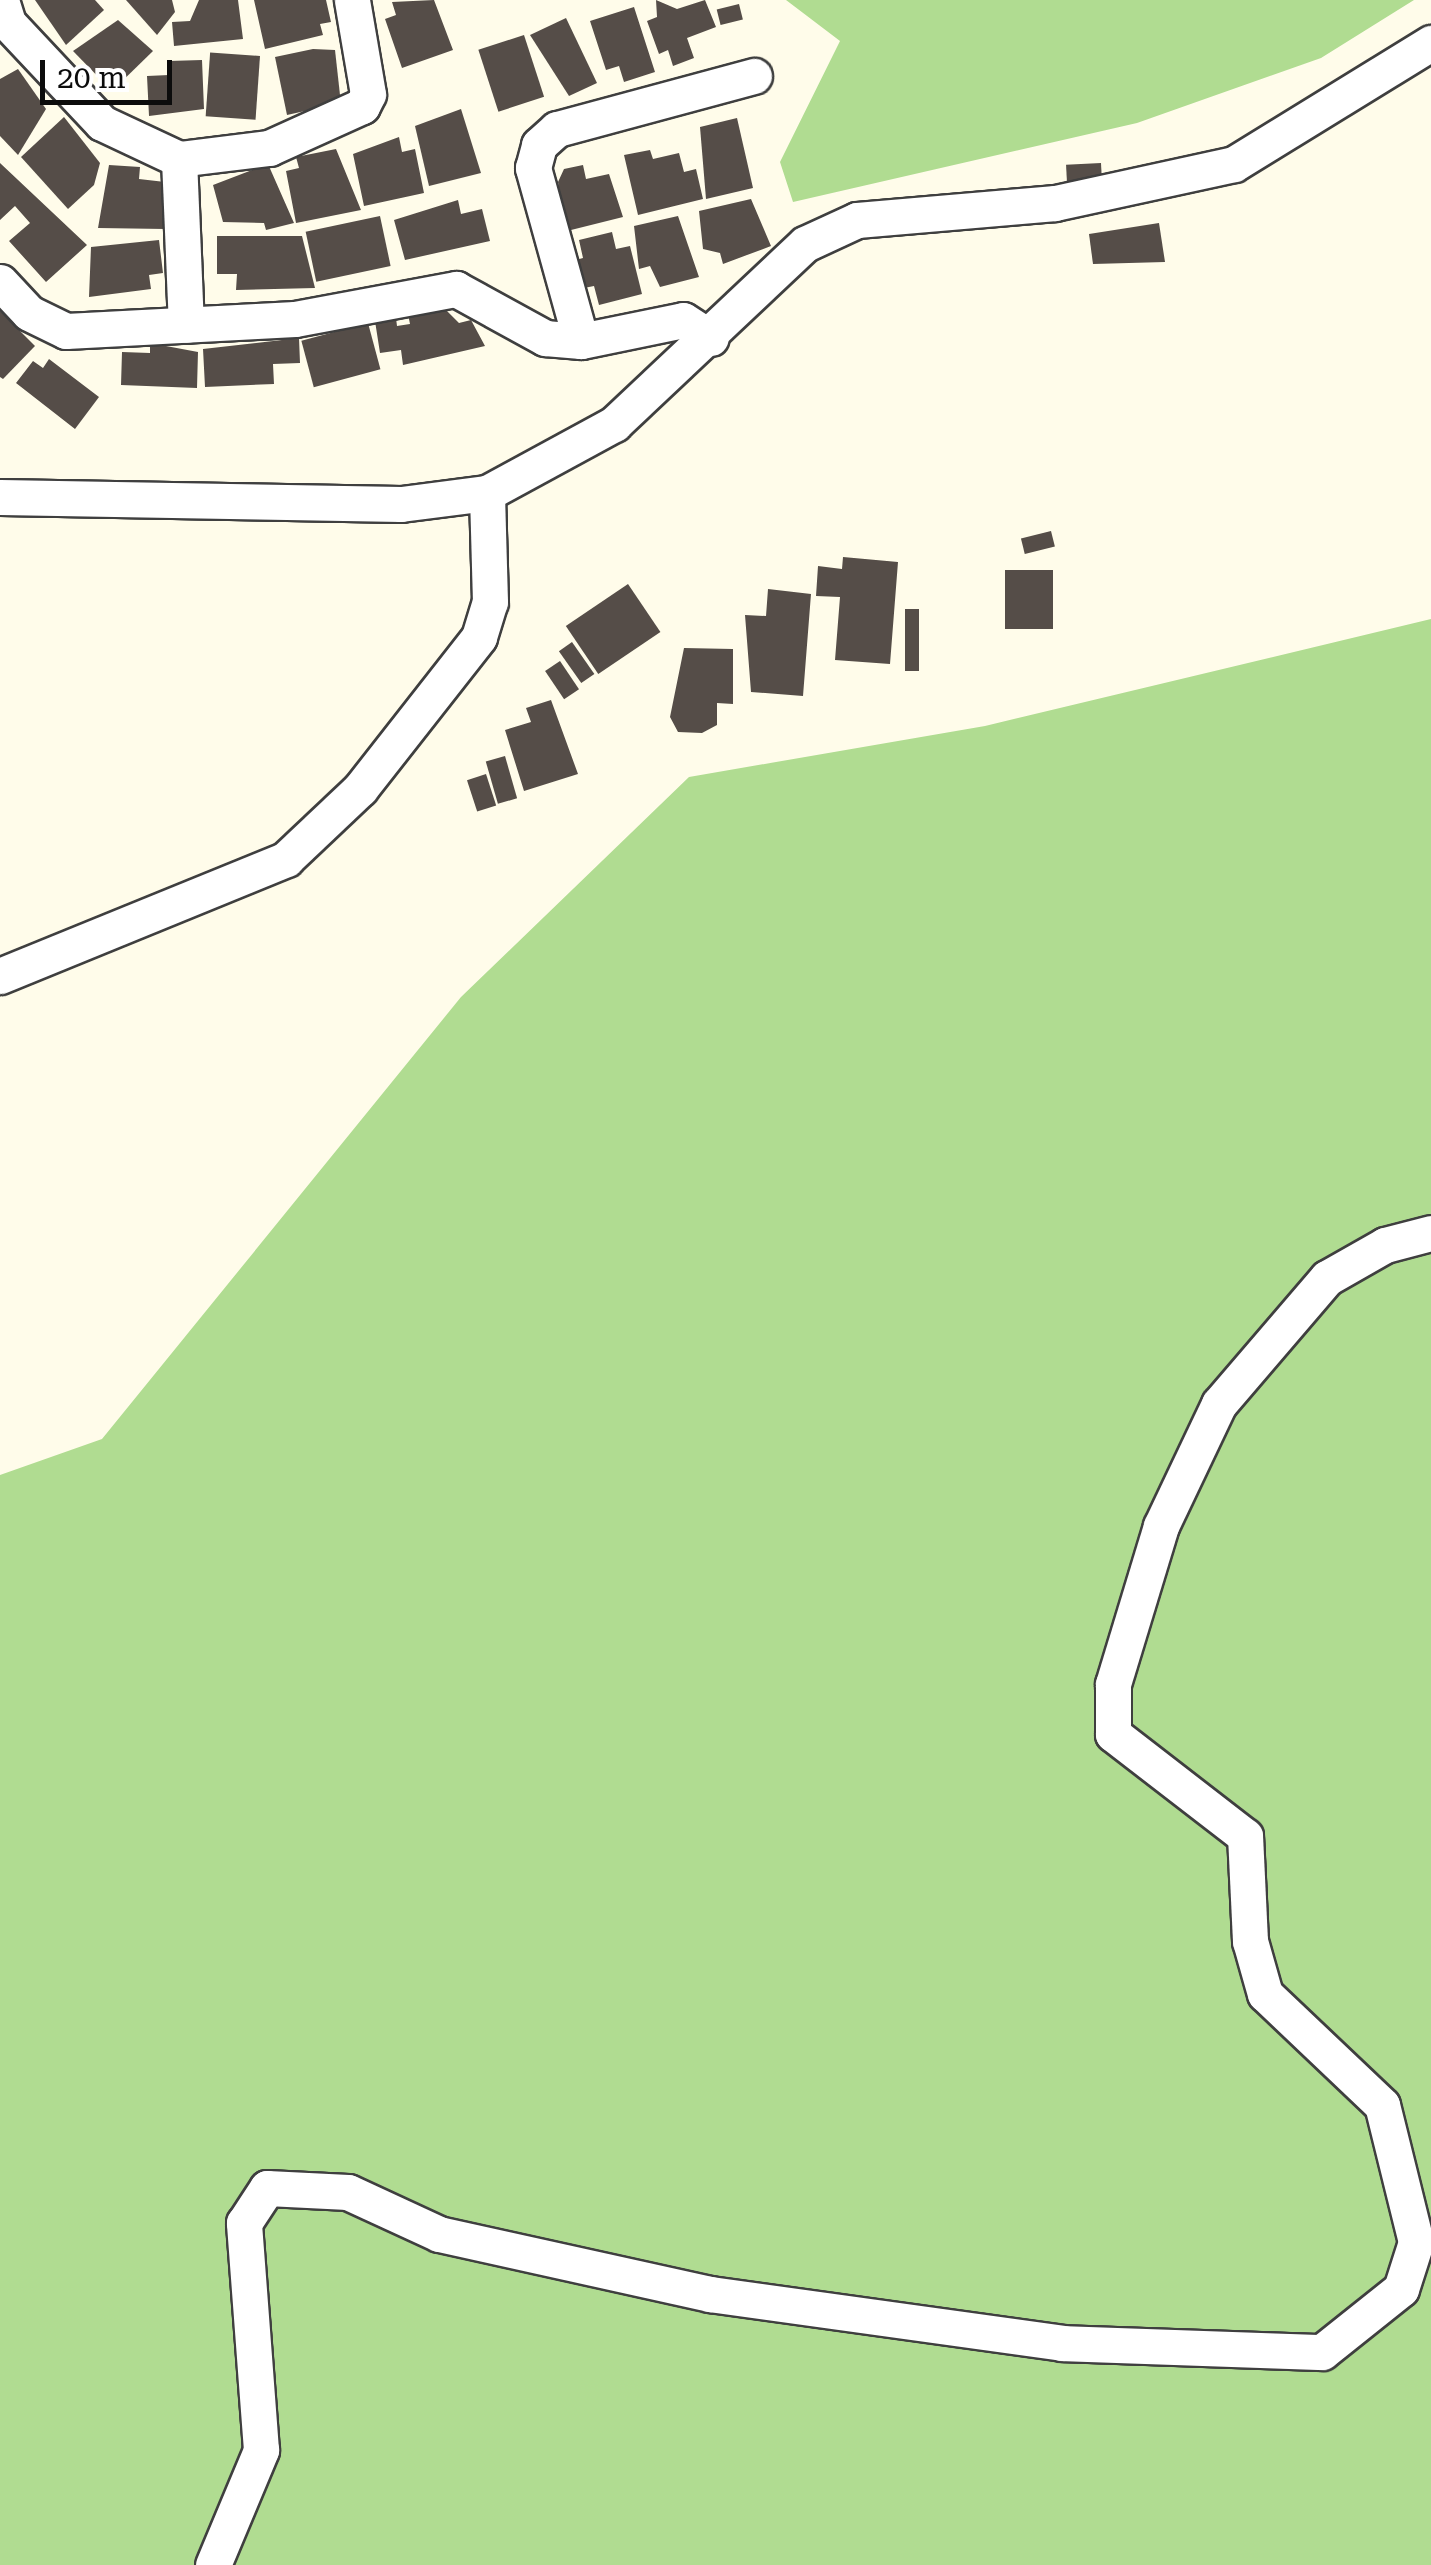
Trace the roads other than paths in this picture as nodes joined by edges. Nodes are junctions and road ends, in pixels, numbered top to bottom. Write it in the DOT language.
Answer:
graph roads {
  1 [pos="1,0"];
  2 [pos="352,0"];
  3 [pos="1431,43"];
  4 [pos="754,76"];
  5 [pos="179,160"];
  6 [pos="0,282"];
  7 [pos="186,325"];
  8 [pos="711,338"];
  9 [pos="581,341"];
  10 [pos="487,492"];
  11 [pos="0,497"];
  12 [pos="0,976"];
  13 [pos="1431,1233"];
  14 [pos="213,2565"];
  1 -- 5 [label="street"];
  2 -- 5 [label="street"];
  3 -- 8 [label="street"];
  4 -- 9 [label="street"];
  5 -- 7 [label="street"];
  6 -- 7 [label="street"];
  7 -- 9 [label="street"];
  8 -- 9 [label="street"];
  8 -- 10 [label="street"];
  10 -- 11 [label="street"];
  10 -- 12 [label="street"];
  13 -- 14 [label="street"];
}
